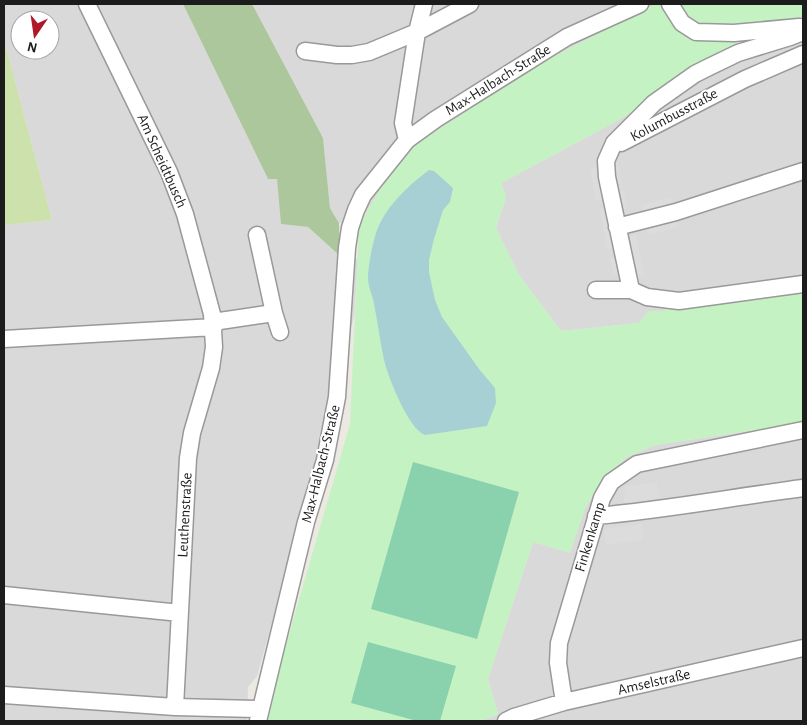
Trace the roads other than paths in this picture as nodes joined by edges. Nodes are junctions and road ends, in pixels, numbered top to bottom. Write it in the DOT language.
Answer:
graph roads {
  1 [pos="88,4"];
  2 [pos="424,4"];
  3 [pos="470,4"];
  4 [pos="640,4"];
  5 [pos="670,4"];
  6 [pos="803,26"];
  7 [pos="417,32"];
  8 [pos="305,50"];
  9 [pos="803,54"];
  10 [pos="407,140"];
  11 [pos="614,143"];
  12 [pos="803,171"];
  13 [pos="617,228"];
  14 [pos="257,235"];
  15 [pos="803,284"];
  16 [pos="596,290"];
  17 [pos="631,290"];
  18 [pos="274,313"];
  19 [pos="213,324"];
  20 [pos="280,332"];
  21 [pos="4,339"];
  22 [pos="803,430"];
  23 [pos="803,488"];
  24 [pos="596,516"];
  25 [pos="4,595"];
  26 [pos="180,613"];
  27 [pos="803,648"];
  28 [pos="4,695"];
  29 [pos="564,702"];
  30 [pos="175,707"];
  31 [pos="260,715"];
  32 [pos="506,721"];
  1 -- 19 [label="street, Am Scheidtbusch"];
  2 -- 7 [label="street"];
  3 -- 7 [label="street"];
  4 -- 10 [label="street, Max-Halbach-Straße"];
  5 -- 6 [label="street, Kolumbusstraße"];
  6 -- 11 [label="street, Kolumbusstraße"];
  7 -- 8 [label="street"];
  7 -- 10 [label="street"];
  9 -- 11 [label="street, Kolumbusstraße"];
  10 -- 31 [label="street, Max-Halbach-Straße"];
  11 -- 13 [label="street"];
  12 -- 13 [label="street"];
  13 -- 17 [label="street"];
  14 -- 18 [label="street"];
  15 -- 17 [label="street"];
  16 -- 17 [label="street"];
  18 -- 19 [label="street"];
  18 -- 20 [label="street"];
  19 -- 21 [label="street"];
  19 -- 26 [label="street, Leuthenstraße"];
  22 -- 24 [label="street, Finkenkamp"];
  23 -- 24 [label="street"];
  24 -- 29 [label="street, Finkenkamp"];
  25 -- 26 [label="street"];
  26 -- 30 [label="street, Leuthenstraße"];
  27 -- 29 [label="street, Amselstraße"];
  28 -- 30 [label="street"];
  29 -- 32 [label="street, Amselstraße"];
  30 -- 31 [label="street"];
}
